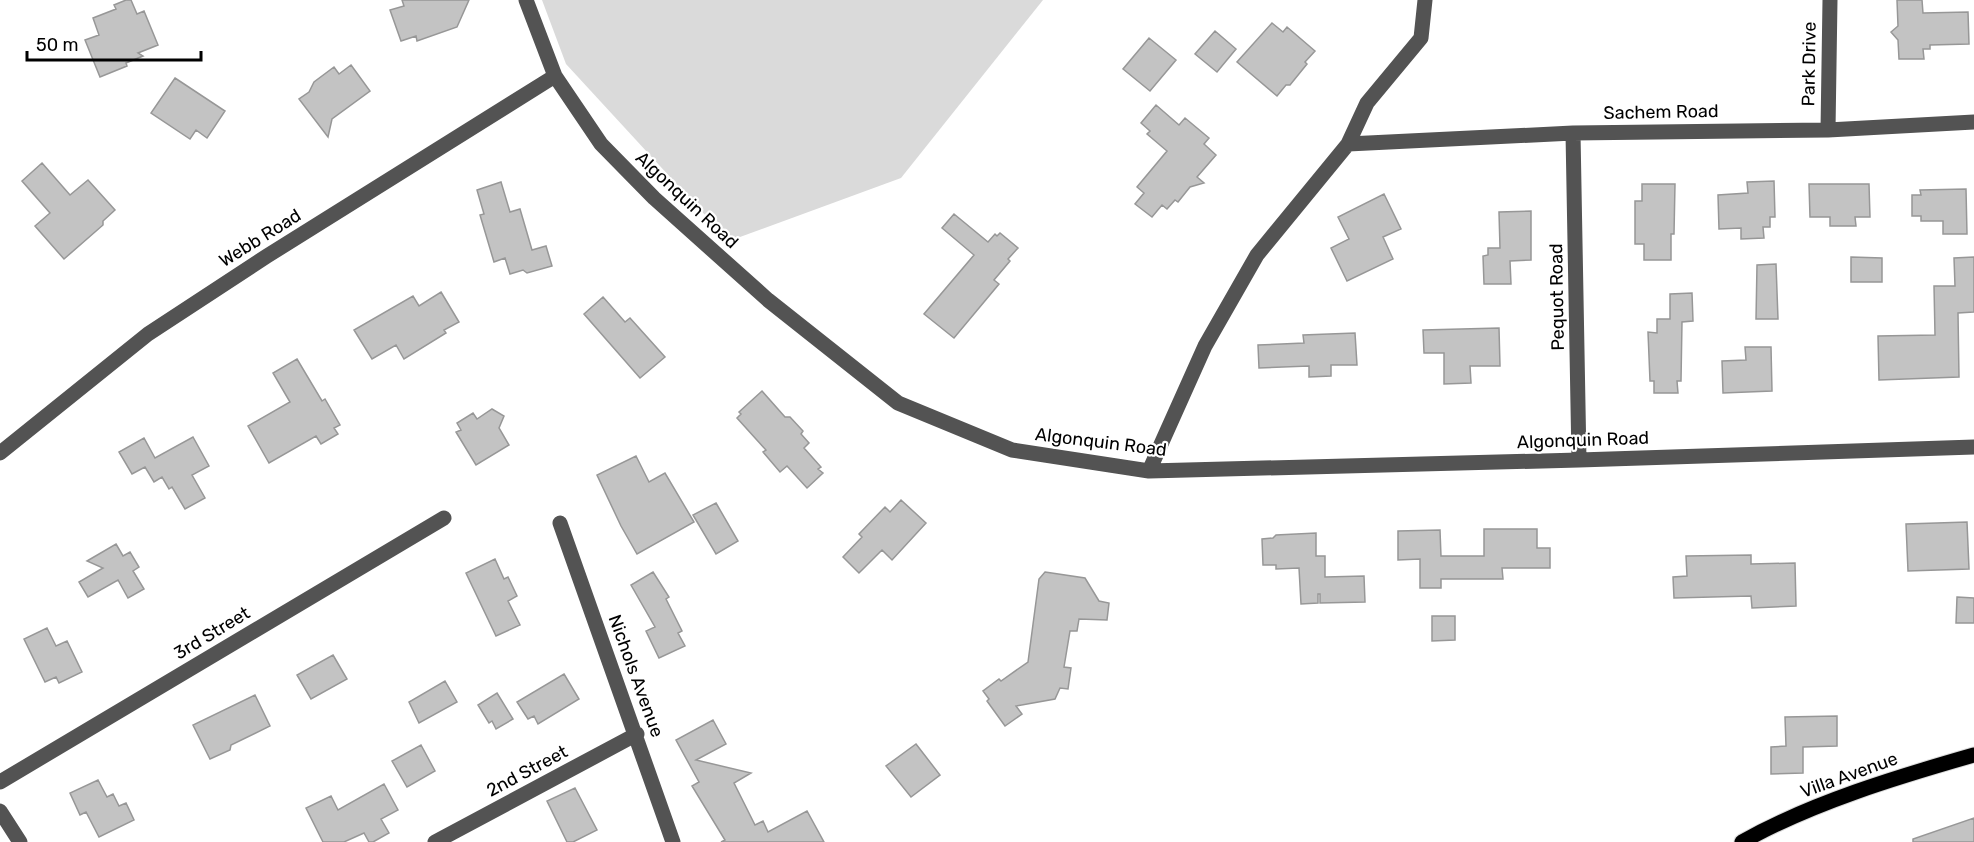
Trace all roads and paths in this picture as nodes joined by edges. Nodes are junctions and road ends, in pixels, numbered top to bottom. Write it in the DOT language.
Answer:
graph roads {
  1 [pos="526,0"];
  2 [pos="1425,0"];
  3 [pos="1830,0"];
  4 [pos="555,76"];
  5 [pos="1974,122"];
  6 [pos="1828,130"];
  7 [pos="1573,133"];
  8 [pos="1348,144"];
  9 [pos="1974,447"];
  10 [pos="0,453"];
  11 [pos="1580,460"];
  12 [pos="1149,471"];
  13 [pos="444,518"];
  14 [pos="560,524"];
  15 [pos="636,734"];
  16 [pos="1974,755"];
  17 [pos="0,782"];
  18 [pos="0,811"];
  19 [pos="20,842"];
  20 [pos="435,842"];
  21 [pos="674,842"];
  22 [pos="1742,842"];
  1 -- 4 [label="street, Algonquin Road"];
  2 -- 8 [label="street"];
  3 -- 6 [label="street, Park Drive"];
  4 -- 10 [label="street, Webb Road"];
  4 -- 12 [label="street, Algonquin Road"];
  5 -- 6 [label="street, Sachem Road"];
  6 -- 7 [label="street, Sachem Road"];
  7 -- 8 [label="street, Sachem Road"];
  7 -- 11 [label="street, Pequot Road"];
  8 -- 12 [label="street"];
  9 -- 11 [label="street, Algonquin Road"];
  11 -- 12 [label="street, Algonquin Road"];
  13 -- 17 [label="street, 3rd Street"];
  14 -- 15 [label="street, Nichols Avenue"];
  15 -- 20 [label="street, 2nd Street"];
  15 -- 21 [label="street, Nichols Avenue"];
  16 -- 22 [label="main road, Villa Avenue"];
  18 -- 19 [label="street"];
}
